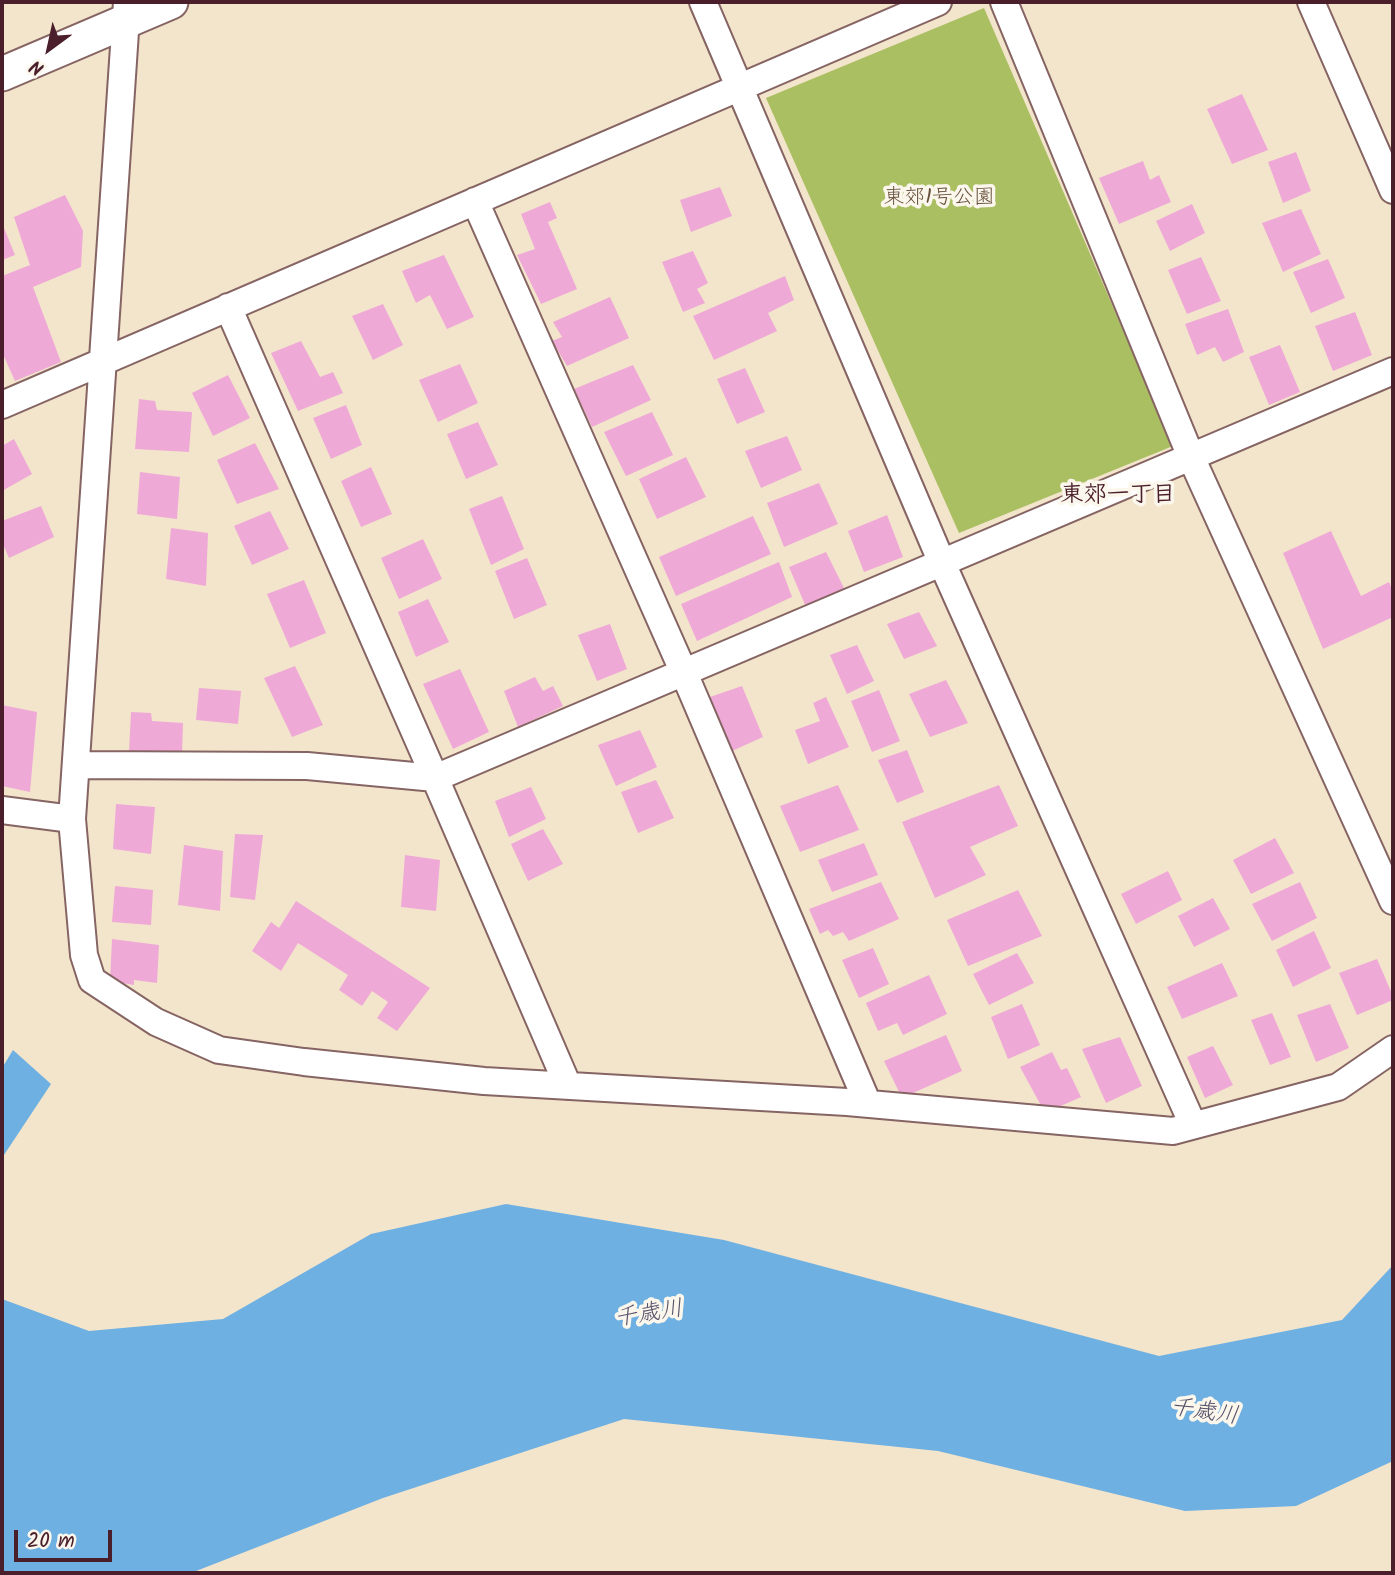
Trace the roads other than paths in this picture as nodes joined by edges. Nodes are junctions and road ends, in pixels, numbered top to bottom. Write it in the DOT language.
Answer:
graph roads {
  1 [pos="171,2"];
  2 [pos="703,2"];
  3 [pos="938,2"];
  4 [pos="1004,2"];
  5 [pos="1311,2"];
  6 [pos="126,12"];
  7 [pos="2,74"];
  8 [pos="740,87"];
  9 [pos="1393,190"];
  10 [pos="475,201"];
  11 [pos="228,307"];
  12 [pos="103,361"];
  13 [pos="1393,371"];
  14 [pos="2,405"];
  15 [pos="1191,457"];
  16 [pos="942,563"];
  17 [pos="684,673"];
  18 [pos="76,765"];
  19 [pos="435,778"];
  20 [pos="2,810"];
  21 [pos="72,819"];
  22 [pos="1393,901"];
  23 [pos="1393,1049"];
  24 [pos="568,1086"];
  25 [pos="868,1104"];
  26 [pos="1193,1125"];
  1 -- 6 [label="street"];
  2 -- 8 [label="street"];
  3 -- 8 [label="street"];
  4 -- 15 [label="street"];
  5 -- 9 [label="street"];
  6 -- 7 [label="street"];
  6 -- 12 [label="street"];
  8 -- 10 [label="street"];
  8 -- 16 [label="street"];
  10 -- 11 [label="street"];
  10 -- 17 [label="street"];
  11 -- 12 [label="street"];
  11 -- 19 [label="street"];
  12 -- 14 [label="street"];
  12 -- 18 [label="street"];
  13 -- 15 [label="street"];
  15 -- 16 [label="street"];
  15 -- 22 [label="street"];
  16 -- 17 [label="street"];
  16 -- 26 [label="street"];
  17 -- 19 [label="street"];
  17 -- 25 [label="street"];
  18 -- 19 [label="street"];
  18 -- 21 [label="street"];
  19 -- 24 [label="street"];
  20 -- 21 [label="street"];
  21 -- 24 [label="street"];
  23 -- 26 [label="street"];
  24 -- 25 [label="street"];
  25 -- 26 [label="street"];
}
